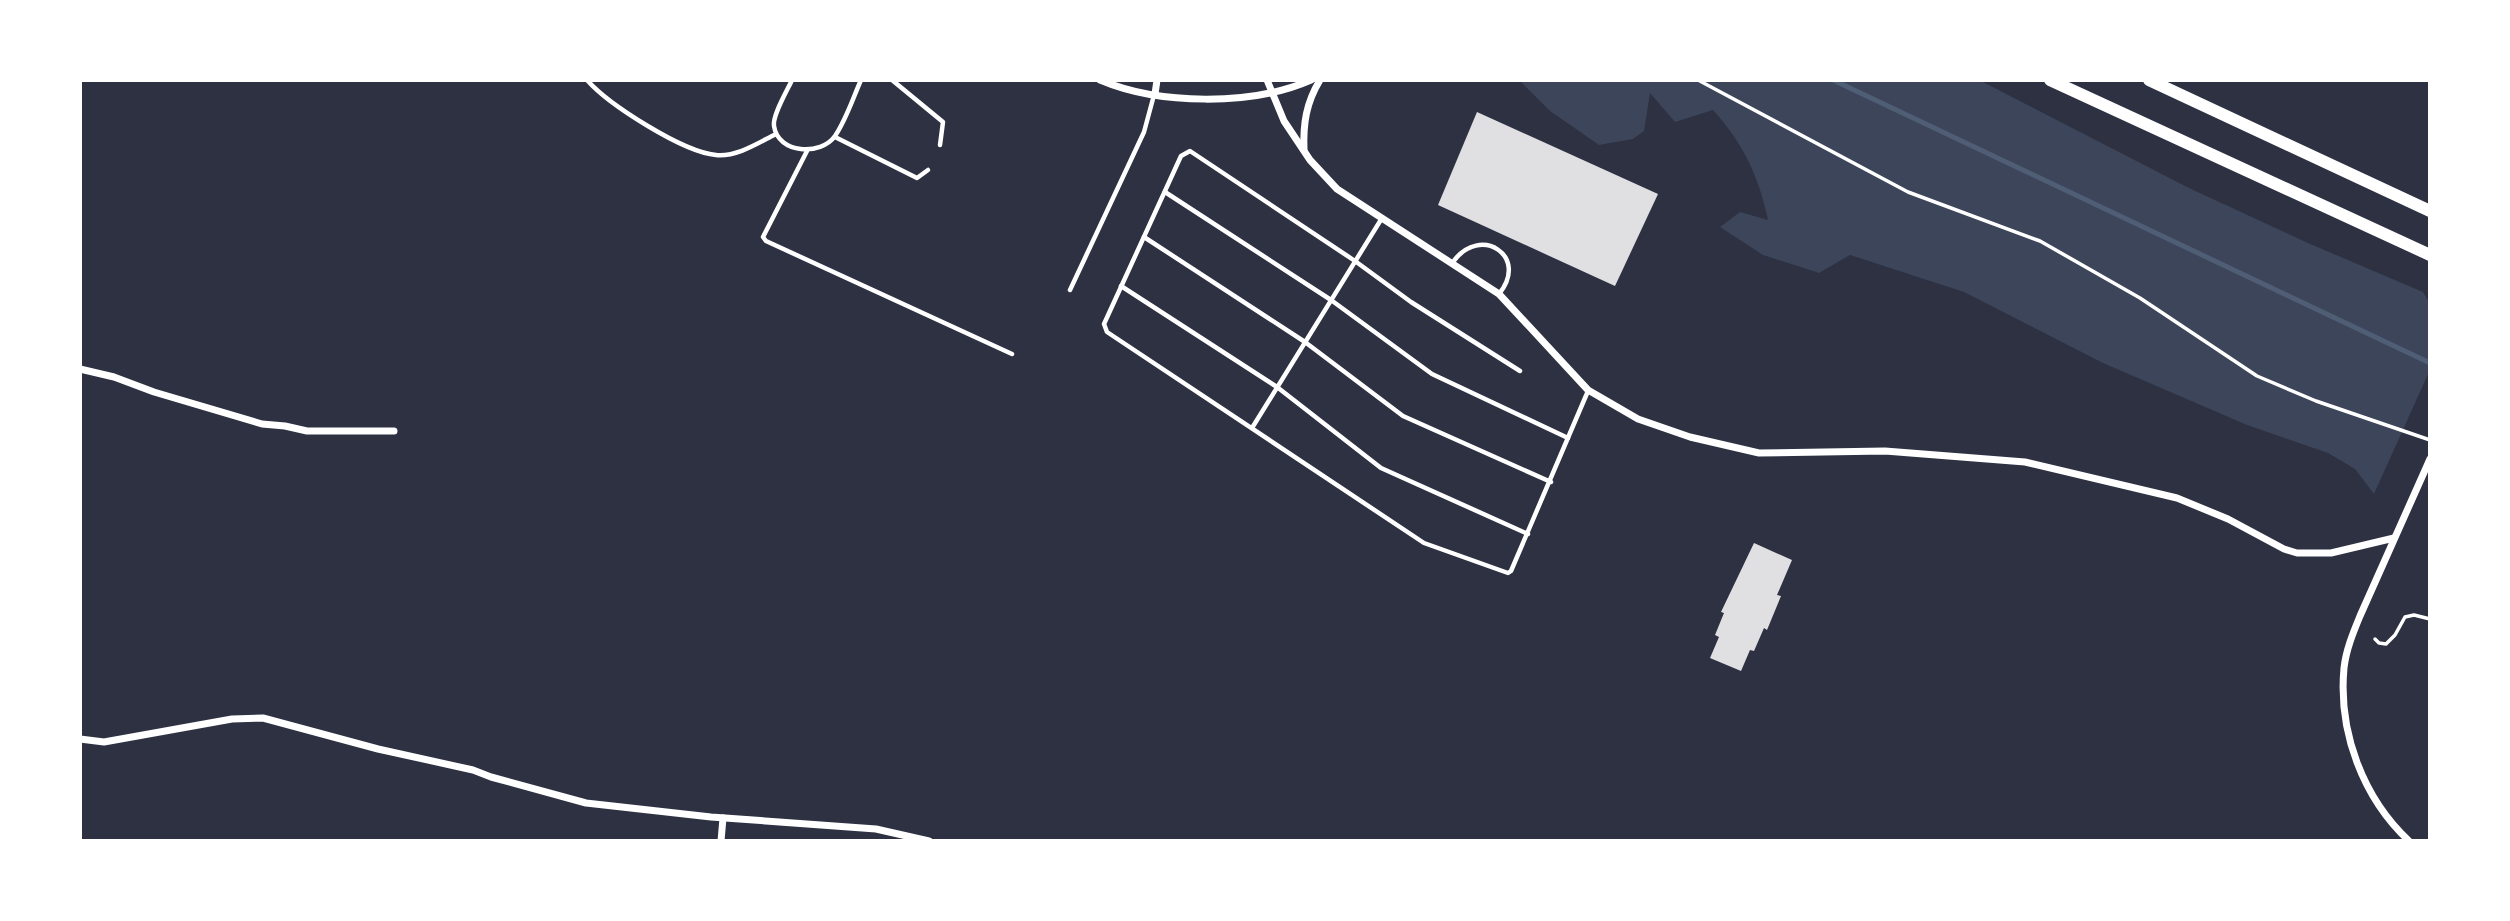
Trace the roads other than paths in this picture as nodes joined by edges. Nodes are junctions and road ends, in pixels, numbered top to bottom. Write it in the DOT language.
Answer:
graph roads {
  1 [pos="587,80"];
  2 [pos="792,80"];
  3 [pos="861,80"];
  4 [pos="892,80"];
  5 [pos="1100,80"];
  6 [pos="1157,80"];
  7 [pos="1267,80"];
  8 [pos="1311,80"];
  9 [pos="1320,80"];
  10 [pos="2050,80"];
  11 [pos="2149,80"];
  12 [pos="1270,93"];
  13 [pos="1154,94"];
  14 [pos="776,134"];
  15 [pos="835,137"];
  16 [pos="940,145"];
  17 [pos="807,151"];
  18 [pos="1304,151"];
  19 [pos="928,170"];
  20 [pos="1165,192"];
  21 [pos="2430,211"];
  22 [pos="1382,217"];
  23 [pos="1144,237"];
  24 [pos="2430,256"];
  25 [pos="1355,261"];
  26 [pos="1453,262"];
  27 [pos="1121,286"];
  28 [pos="1070,290"];
  29 [pos="1499,294"];
  30 [pos="1331,300"];
  31 [pos="1305,342"];
  32 [pos="1012,354"];
  33 [pos="80,369"];
  34 [pos="1520,371"];
  35 [pos="1278,387"];
  36 [pos="1588,390"];
  37 [pos="1252,429"];
  38 [pos="394,430"];
  39 [pos="1568,438"];
  40 [pos="2430,459"];
  41 [pos="1551,482"];
  42 [pos="1528,534"];
  43 [pos="2394,538"];
  44 [pos="80,739"];
  45 [pos="723,818"];
  46 [pos="722,841"];
  47 [pos="929,841"];
  48 [pos="2409,841"];
  1 -- 14 [label="lane"];
  2 -- 14 [label="lane"];
  3 -- 15 [label="lane"];
  4 -- 16 [label="lane"];
  5 -- 13 [label="street"];
  6 -- 13 [label="street"];
  7 -- 12 [label="street"];
  8 -- 12 [label="street"];
  9 -- 18 [label="street"];
  10 -- 24 [label="main road"];
  11 -- 21 [label="main road"];
  12 -- 13 [label="street"];
  12 -- 18 [label="street"];
  13 -- 28 [label="lane"];
  14 -- 17 [label="lane"];
  15 -- 17 [label="lane"];
  15 -- 19 [label="lane"];
  17 -- 32 [label="lane"];
  18 -- 22 [label="street"];
  20 -- 23 [label="lane"];
  20 -- 25 [label="lane"];
  20 -- 30 [label="lane"];
  22 -- 25 [label="lane"];
  22 -- 26 [label="street"];
  23 -- 27 [label="lane"];
  23 -- 31 [label="lane"];
  25 -- 30 [label="lane"];
  25 -- 34 [label="lane"];
  26 -- 29 [label="street"];
  26 -- 29 [label="lane"];
  27 -- 35 [label="lane"];
  27 -- 37 [label="lane"];
  29 -- 36 [label="street"];
  30 -- 31 [label="lane"];
  30 -- 39 [label="lane"];
  31 -- 35 [label="lane"];
  31 -- 41 [label="lane"];
  33 -- 38 [label="street"];
  35 -- 37 [label="lane"];
  35 -- 42 [label="lane"];
  36 -- 39 [label="lane"];
  36 -- 43 [label="street"];
  37 -- 42 [label="lane"];
  39 -- 41 [label="lane"];
  40 -- 43 [label="street"];
  41 -- 42 [label="lane"];
  43 -- 48 [label="street"];
  44 -- 45 [label="street"];
  45 -- 46 [label="street"];
  45 -- 47 [label="street"];
}
